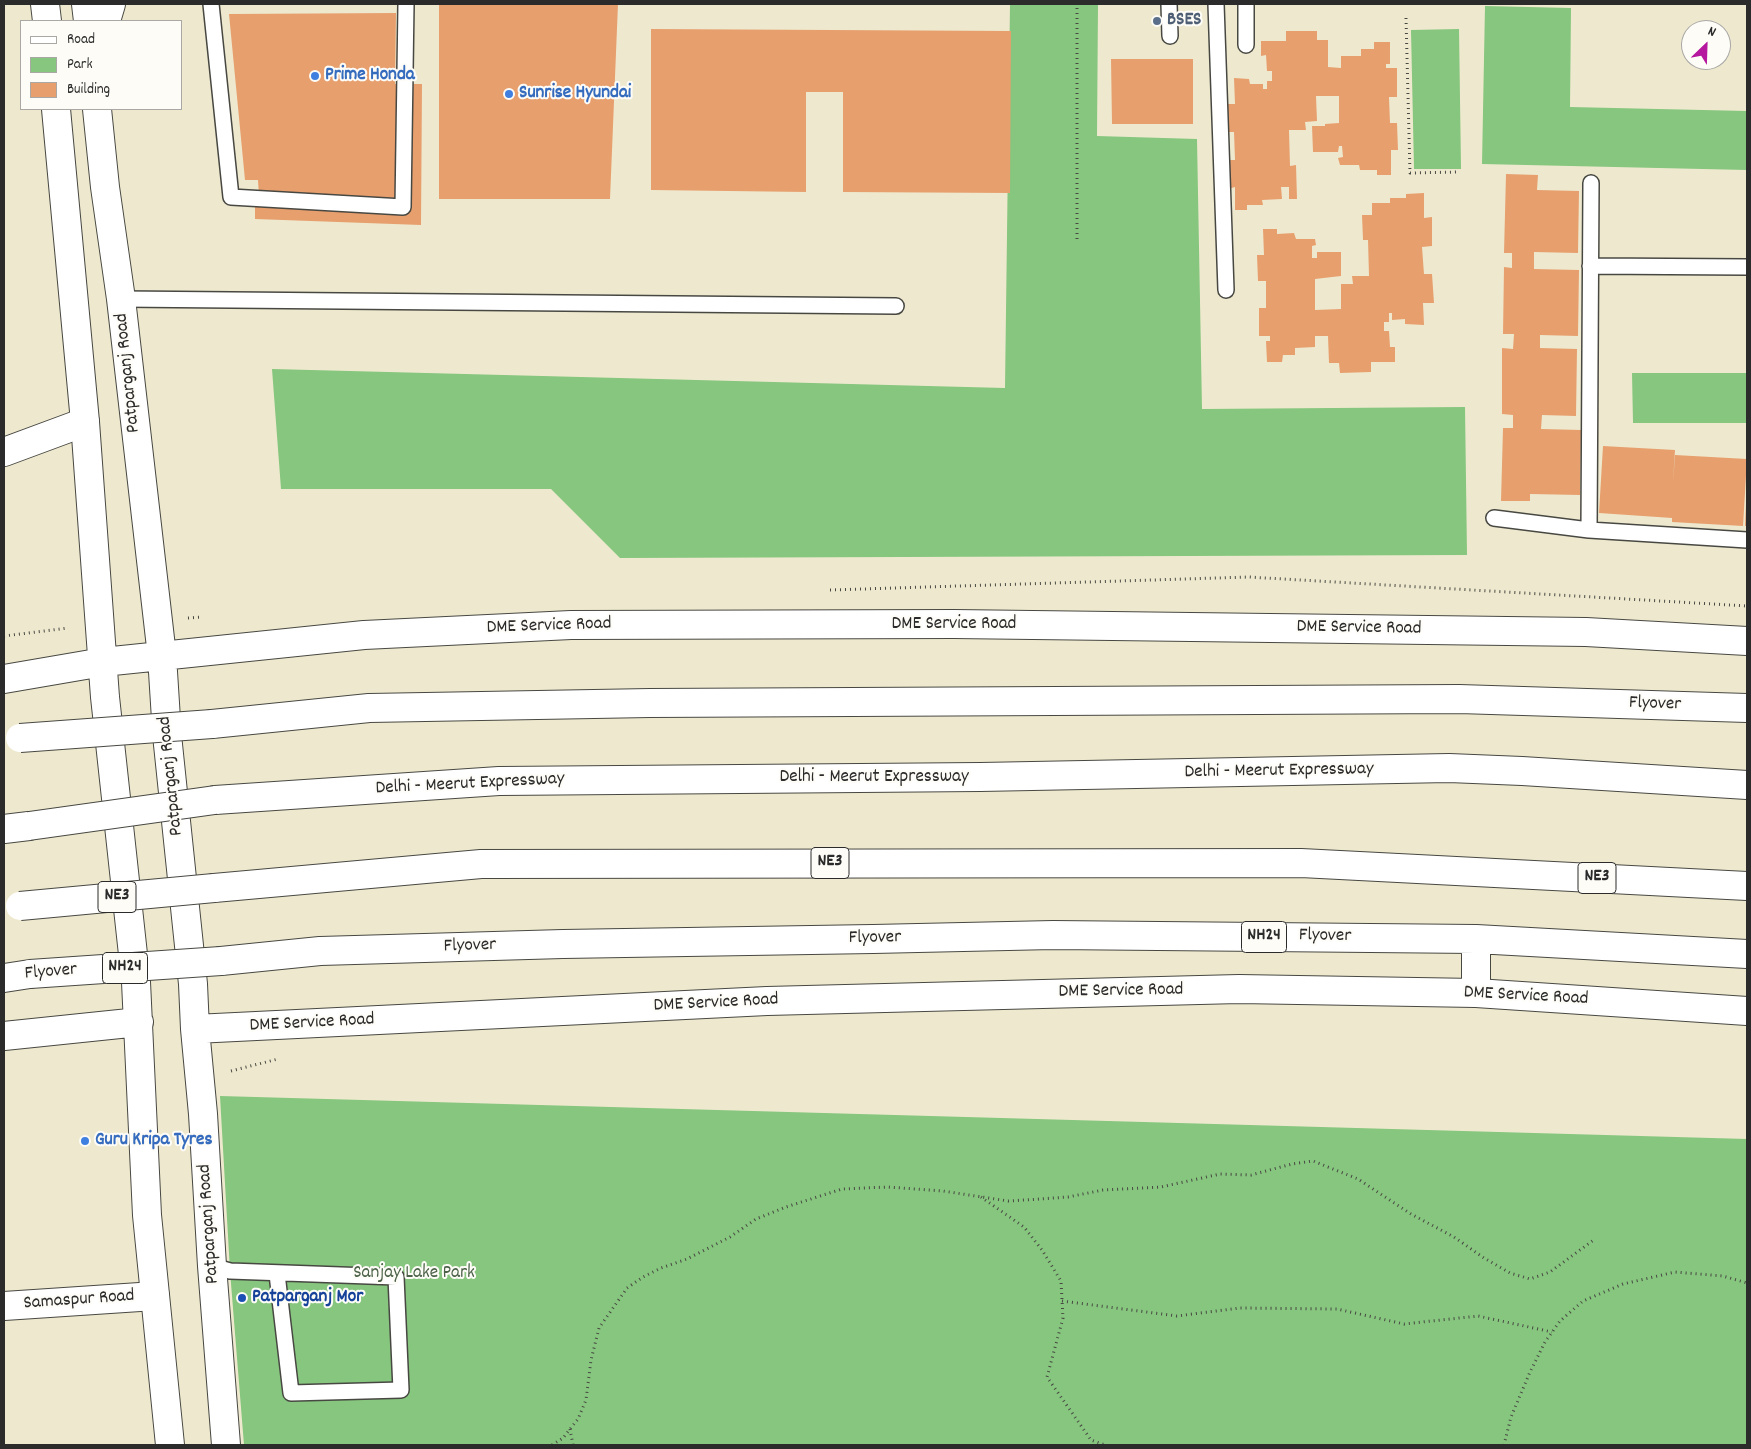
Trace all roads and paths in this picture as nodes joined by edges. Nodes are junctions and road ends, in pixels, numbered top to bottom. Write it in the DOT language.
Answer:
graph roads {
  1 [pos="45,4"];
  2 [pos="86,4"];
  3 [pos="111,4"];
  4 [pos="211,4"];
  5 [pos="406,4"];
  6 [pos="1077,4"];
  7 [pos="1170,4"];
  8 [pos="1216,4"];
  9 [pos="1246,4"];
  10 [pos="1406,18"];
  11 [pos="47,20"];
  12 [pos="88,20"];
  13 [pos="106,20"];
  14 [pos="1170,36"];
  15 [pos="1246,45"];
  16 [pos="56,110"];
  17 [pos="97,110"];
  18 [pos="1458,172"];
  19 [pos="1591,183"];
  20 [pos="1076,239"];
  21 [pos="1590,266"];
  22 [pos="1747,267"];
  23 [pos="1226,290"];
  24 [pos="121,299"];
  25 [pos="896,306"];
  26 [pos="85,422"];
  27 [pos="4,452"];
  28 [pos="1494,518"];
  29 [pos="1589,530"];
  30 [pos="1747,540"];
  31 [pos="1747,641"];
  32 [pos="162,656"];
  33 [pos="103,662"];
  34 [pos="4,679"];
  35 [pos="1747,708"];
  36 [pos="4,741"];
  37 [pos="1747,785"];
  38 [pos="4,829"];
  39 [pos="1747,886"];
  40 [pos="4,909"];
  41 [pos="1476,939"];
  42 [pos="1747,954"];
  43 [pos="17,976"];
  44 [pos="1476,993"];
  45 [pos="1747,1011"];
  46 [pos="139,1022"];
  47 [pos="195,1029"];
  48 [pos="4,1036"];
  49 [pos="980,1196"];
  50 [pos="1595,1239"];
  51 [pos="212,1266"];
  52 [pos="277,1274"];
  53 [pos="1747,1283"];
  54 [pos="155,1296"];
  55 [pos="1062,1301"];
  56 [pos="4,1306"];
  57 [pos="1552,1332"];
  58 [pos="570,1429"];
  59 [pos="170,1445"];
  60 [pos="226,1445"];
  61 [pos="552,1445"];
  62 [pos="573,1445"];
  63 [pos="1104,1445"];
  64 [pos="1504,1445"];
  1 -- 11 [label="main road"];
  2 -- 12 [label="main road"];
  3 -- 13 [label="main road"];
  4 -- 5 [label="lane"];
  6 -- 20 [label="path"];
  7 -- 14 [label="lane"];
  8 -- 23 [label="lane"];
  9 -- 15 [label="lane"];
  10 -- 18 [label="path"];
  16 -- 26 [label="main road"];
  17 -- 24 [label="main road, Patparganj Road"];
  19 -- 21 [label="lane"];
  21 -- 22 [label="lane"];
  21 -- 29 [label="lane"];
  24 -- 25 [label="lane"];
  24 -- 32 [label="main road, Patparganj Road"];
  26 -- 27 [label="main road"];
  26 -- 33 [label="main road"];
  28 -- 29 [label="lane"];
  29 -- 30 [label="lane"];
  31 -- 32 [label="main road, DME Service Road"];
  32 -- 33 [label="main road, DME Service Road"];
  32 -- 47 [label="main road, Patparganj Road"];
  33 -- 34 [label="main road"];
  33 -- 46 [label="main road"];
  35 -- 36 [label="main road, Flyover, bridge"];
  37 -- 38 [label="main road, Delhi - Meerut Expressway, bridge"];
  39 -- 40 [label="main road, NE3, bridge"];
  41 -- 42 [label="main road, Flyover / NH24"];
  41 -- 43 [label="main road, Flyover / NH24, bridge"];
  41 -- 44 [label="main road"];
  44 -- 45 [label="main road, DME Service Road"];
  44 -- 47 [label="main road, DME Service Road"];
  46 -- 48 [label="main road"];
  46 -- 54 [label="main road"];
  47 -- 51 [label="main road, Patparganj Road"];
  49 -- 50 [label="path"];
  49 -- 55 [label="path"];
  49 -- 58 [label="path"];
  51 -- 52 [label="lane"];
  51 -- 60 [label="main road, Patparganj Road"];
  52 -- 52 [label="lane"];
  53 -- 57 [label="path"];
  54 -- 56 [label="main road, Samaspur Road"];
  54 -- 59 [label="main road"];
  55 -- 57 [label="path"];
  55 -- 63 [label="path"];
  57 -- 64 [label="path"];
  58 -- 61 [label="path"];
  58 -- 62 [label="path"];
}
